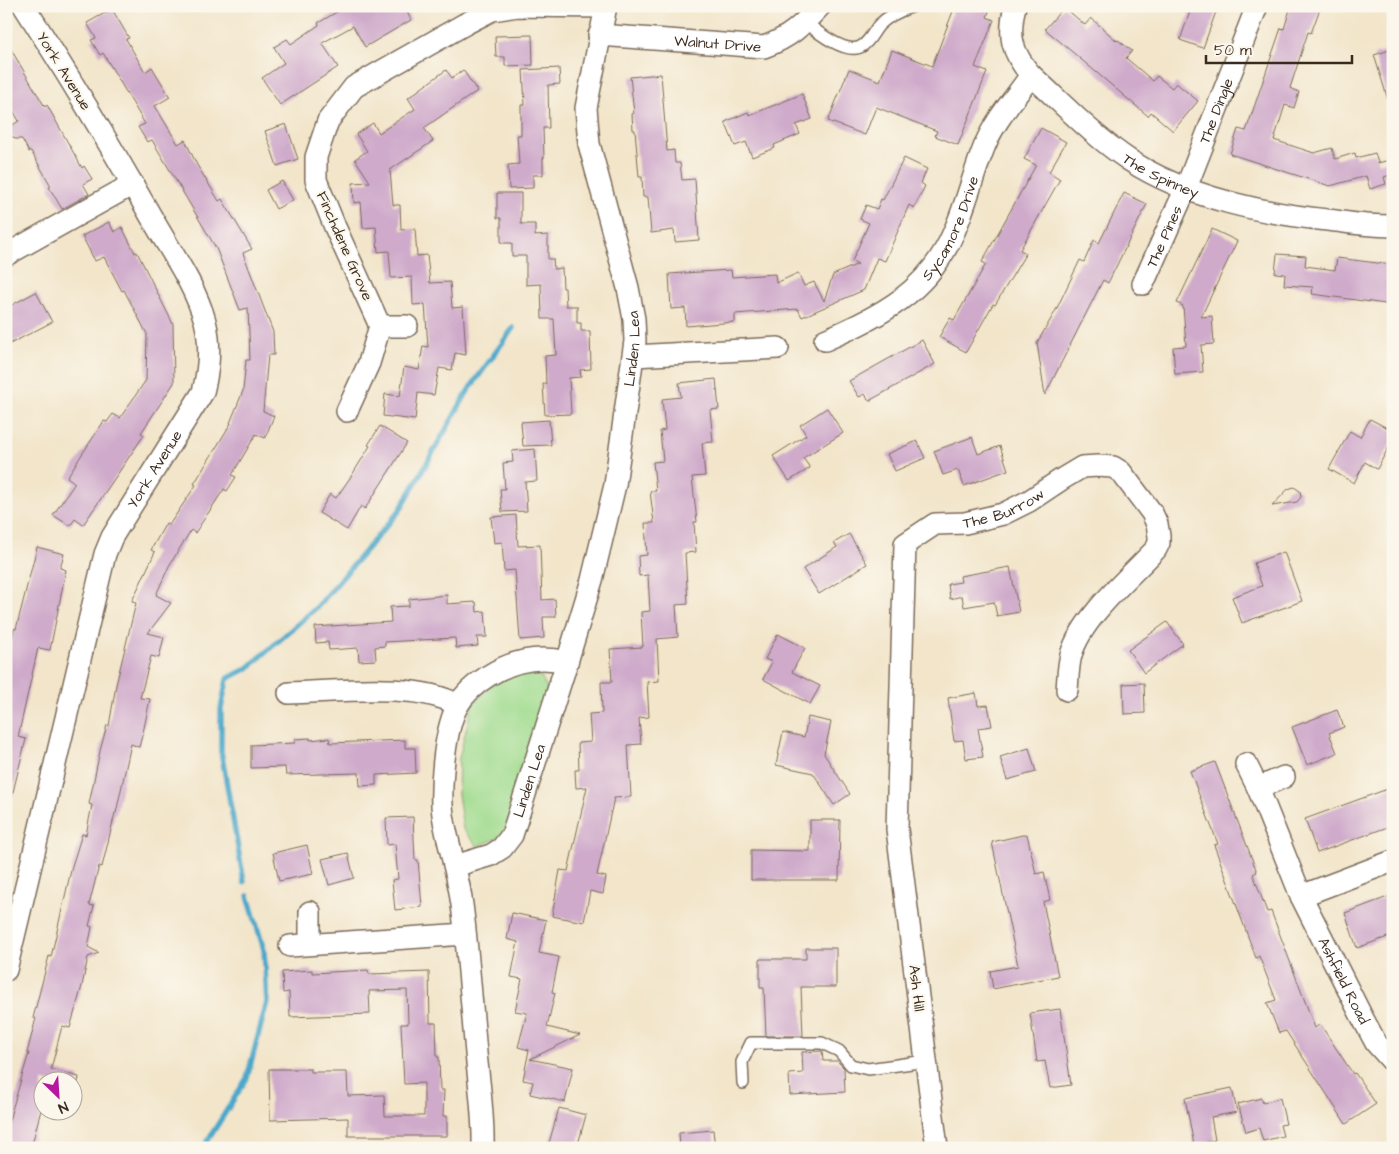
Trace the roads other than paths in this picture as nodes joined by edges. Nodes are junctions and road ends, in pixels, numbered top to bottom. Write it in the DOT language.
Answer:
graph roads {
  1 [pos="24,6"];
  2 [pos="820,6"];
  3 [pos="913,6"];
  4 [pos="1015,6"];
  5 [pos="1257,6"];
  6 [pos="606,7"];
  7 [pos="805,22"];
  8 [pos="599,35"];
  9 [pos="1031,75"];
  10 [pos="133,184"];
  11 [pos="1186,188"];
  12 [pos="1393,226"];
  13 [pos="6,255"];
  14 [pos="1142,284"];
  15 [pos="380,326"];
  16 [pos="407,326"];
  17 [pos="825,340"];
  18 [pos="778,348"];
  19 [pos="634,356"];
  20 [pos="347,411"];
  21 [pos="567,662"];
  22 [pos="1067,690"];
  23 [pos="289,693"];
  24 [pos="458,705"];
  25 [pos="1246,764"];
  26 [pos="1284,777"];
  27 [pos="1258,788"];
  28 [pos="897,829"];
  29 [pos="1393,860"];
  30 [pos="455,866"];
  31 [pos="1301,896"];
  32 [pos="310,912"];
  33 [pos="465,934"];
  34 [pos="6,970"];
  35 [pos="926,1060"];
  36 [pos="1393,1062"];
  37 [pos="743,1083"];
  38 [pos="483,1148"];
  39 [pos="937,1148"];
  1 -- 10 [label="street, York Avenue"];
  2 -- 7 [label="street, Walnut Drive"];
  3 -- 7 [label="lane"];
  4 -- 9 [label="street, The Spinney"];
  5 -- 11 [label="street, The Dingle"];
  6 -- 8 [label="street, Linden Lea"];
  6 -- 15 [label="street, Finchdene Grove"];
  7 -- 8 [label="street, Walnut Drive"];
  8 -- 19 [label="street, Linden Lea"];
  9 -- 11 [label="street, The Spinney"];
  9 -- 17 [label="street, Sycamore Drive"];
  10 -- 13 [label="street"];
  10 -- 34 [label="street, York Avenue"];
  11 -- 12 [label="street, The Spinney"];
  11 -- 14 [label="street, The Pines"];
  15 -- 16 [label="street"];
  15 -- 20 [label="street"];
  18 -- 19 [label="street"];
  19 -- 21 [label="street, Linden Lea"];
  21 -- 24 [label="street"];
  21 -- 30 [label="street, Linden Lea"];
  22 -- 28 [label="street, The Burrow"];
  23 -- 24 [label="street"];
  24 -- 30 [label="street"];
  25 -- 27 [label="street, Ashfield Road"];
  26 -- 27 [label="street"];
  27 -- 31 [label="street, Ashfield Road"];
  28 -- 35 [label="street, Ash Hill"];
  29 -- 31 [label="street"];
  30 -- 33 [label="street"];
  31 -- 36 [label="street, Ashfield Road"];
  32 -- 33 [label="street"];
  33 -- 38 [label="street"];
  35 -- 37 [label="lane"];
  35 -- 39 [label="street, Ash Hill"];
}
